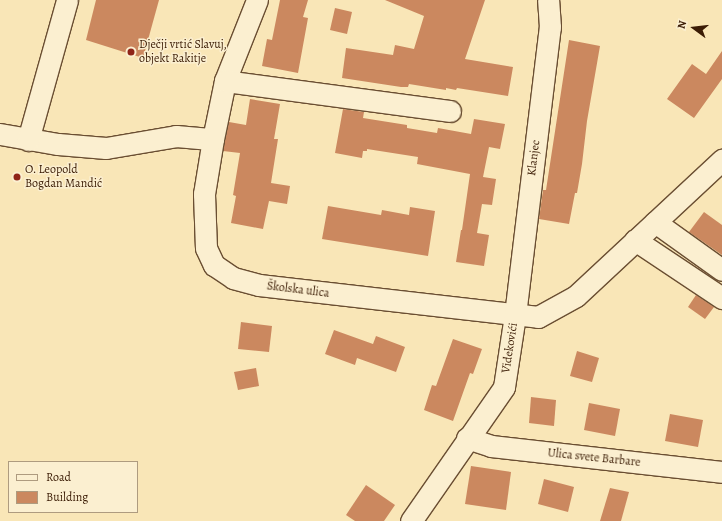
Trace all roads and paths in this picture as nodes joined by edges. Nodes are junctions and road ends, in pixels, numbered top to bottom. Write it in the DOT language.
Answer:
graph roads {
  1 [pos="67,0"];
  2 [pos="256,0"];
  3 [pos="548,0"];
  4 [pos="225,81"];
  5 [pos="450,111"];
  6 [pos="0,134"];
  7 [pos="213,139"];
  8 [pos="28,140"];
  9 [pos="722,160"];
  10 [pos="655,222"];
  11 [pos="635,240"];
  12 [pos="722,270"];
  13 [pos="722,298"];
  14 [pos="515,315"];
  15 [pos="467,438"];
  16 [pos="722,472"];
  17 [pos="411,521"];
  1 -- 8 [label="street"];
  2 -- 4 [label="street, Školska ulica"];
  3 -- 14 [label="street, Klanjec"];
  4 -- 5 [label="street"];
  4 -- 7 [label="street, Školska ulica"];
  6 -- 8 [label="street"];
  7 -- 8 [label="street"];
  7 -- 14 [label="street, Školska ulica"];
  9 -- 10 [label="street, Videkovići"];
  10 -- 11 [label="street, Videkovići"];
  10 -- 12 [label="street"];
  11 -- 13 [label="street"];
  11 -- 14 [label="street, Videkovići"];
  14 -- 15 [label="street, Videkovići"];
  15 -- 16 [label="street, Ulica svete Barbare"];
  15 -- 17 [label="street, Videkovići"];
}
